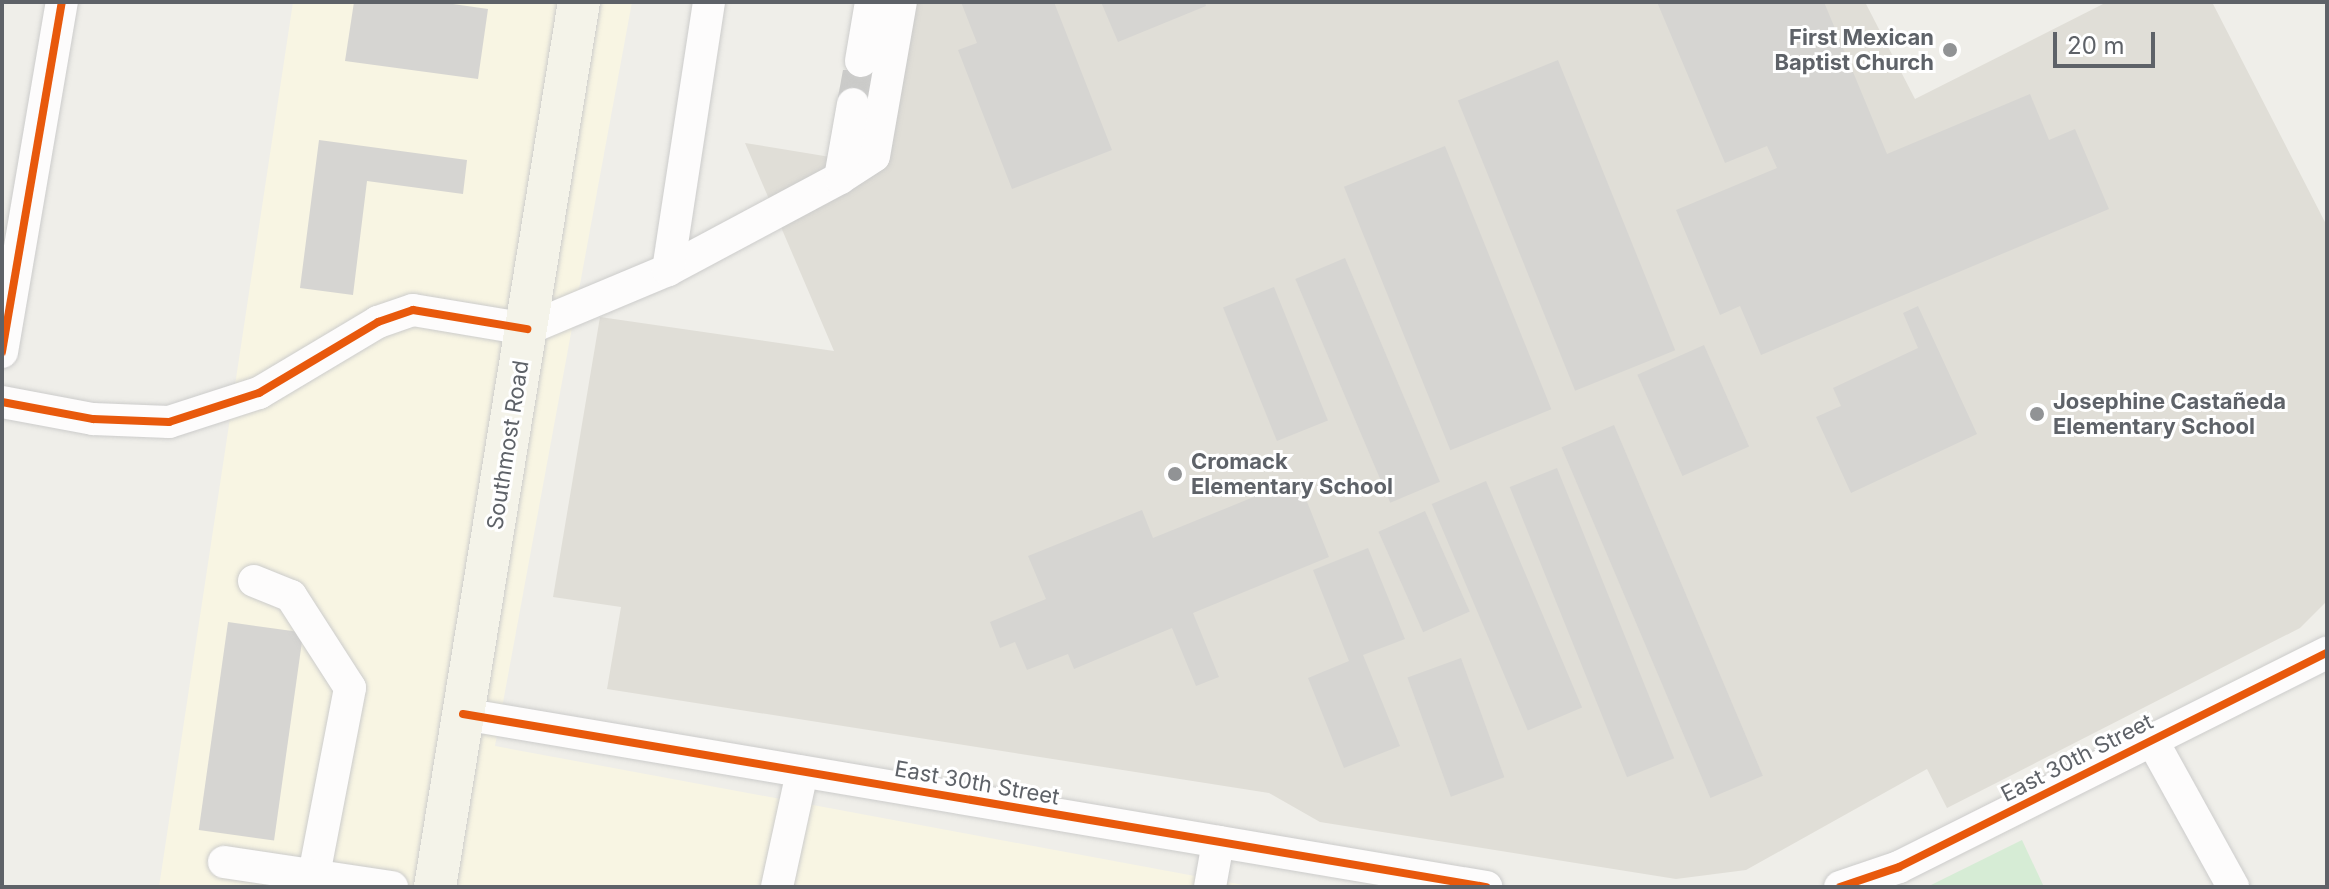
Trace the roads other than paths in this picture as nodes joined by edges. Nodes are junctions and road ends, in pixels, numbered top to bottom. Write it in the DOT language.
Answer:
graph roads {
  1 [pos="62,2"];
  2 [pos="579,2"];
  3 [pos="709,2"];
  4 [pos="871,2"];
  5 [pos="901,2"];
  6 [pos="861,61"];
  7 [pos="853,104"];
  8 [pos="840,178"];
  9 [pos="668,270"];
  10 [pos="527,329"];
  11 [pos="2,352"];
  12 [pos="2,402"];
  13 [pos="254,581"];
  14 [pos="2327,653"];
  15 [pos="463,714"];
  16 [pos="2152,740"];
  17 [pos="802,772"];
  18 [pos="1218,842"];
  19 [pos="224,862"];
  20 [pos="314,875"];
  21 [pos="1413,881"];
  22 [pos="392,887"];
  23 [pos="435,887"];
  24 [pos="777,887"];
  25 [pos="1210,887"];
  26 [pos="1486,887"];
  27 [pos="1840,887"];
  28 [pos="2233,887"];
  1 -- 11 [label="street"];
  2 -- 10 [label="main road, Southmost Road"];
  3 -- 9 [label="street"];
  4 -- 6 [label="street"];
  5 -- 8 [label="street"];
  7 -- 8 [label="street"];
  8 -- 9 [label="street"];
  9 -- 10 [label="street"];
  10 -- 12 [label="street"];
  10 -- 15 [label="main road, Southmost Road"];
  13 -- 20 [label="street"];
  14 -- 16 [label="street, East 30th Street"];
  15 -- 17 [label="street, East 30th Street"];
  15 -- 23 [label="main road, Southmost Road"];
  16 -- 27 [label="street, East 30th Street"];
  16 -- 28 [label="street"];
  17 -- 18 [label="street, East 30th Street"];
  17 -- 24 [label="street"];
  18 -- 21 [label="street, East 30th Street"];
  18 -- 25 [label="street"];
  19 -- 20 [label="street"];
  20 -- 22 [label="street"];
  21 -- 26 [label="street, East 30th Street"];
}
